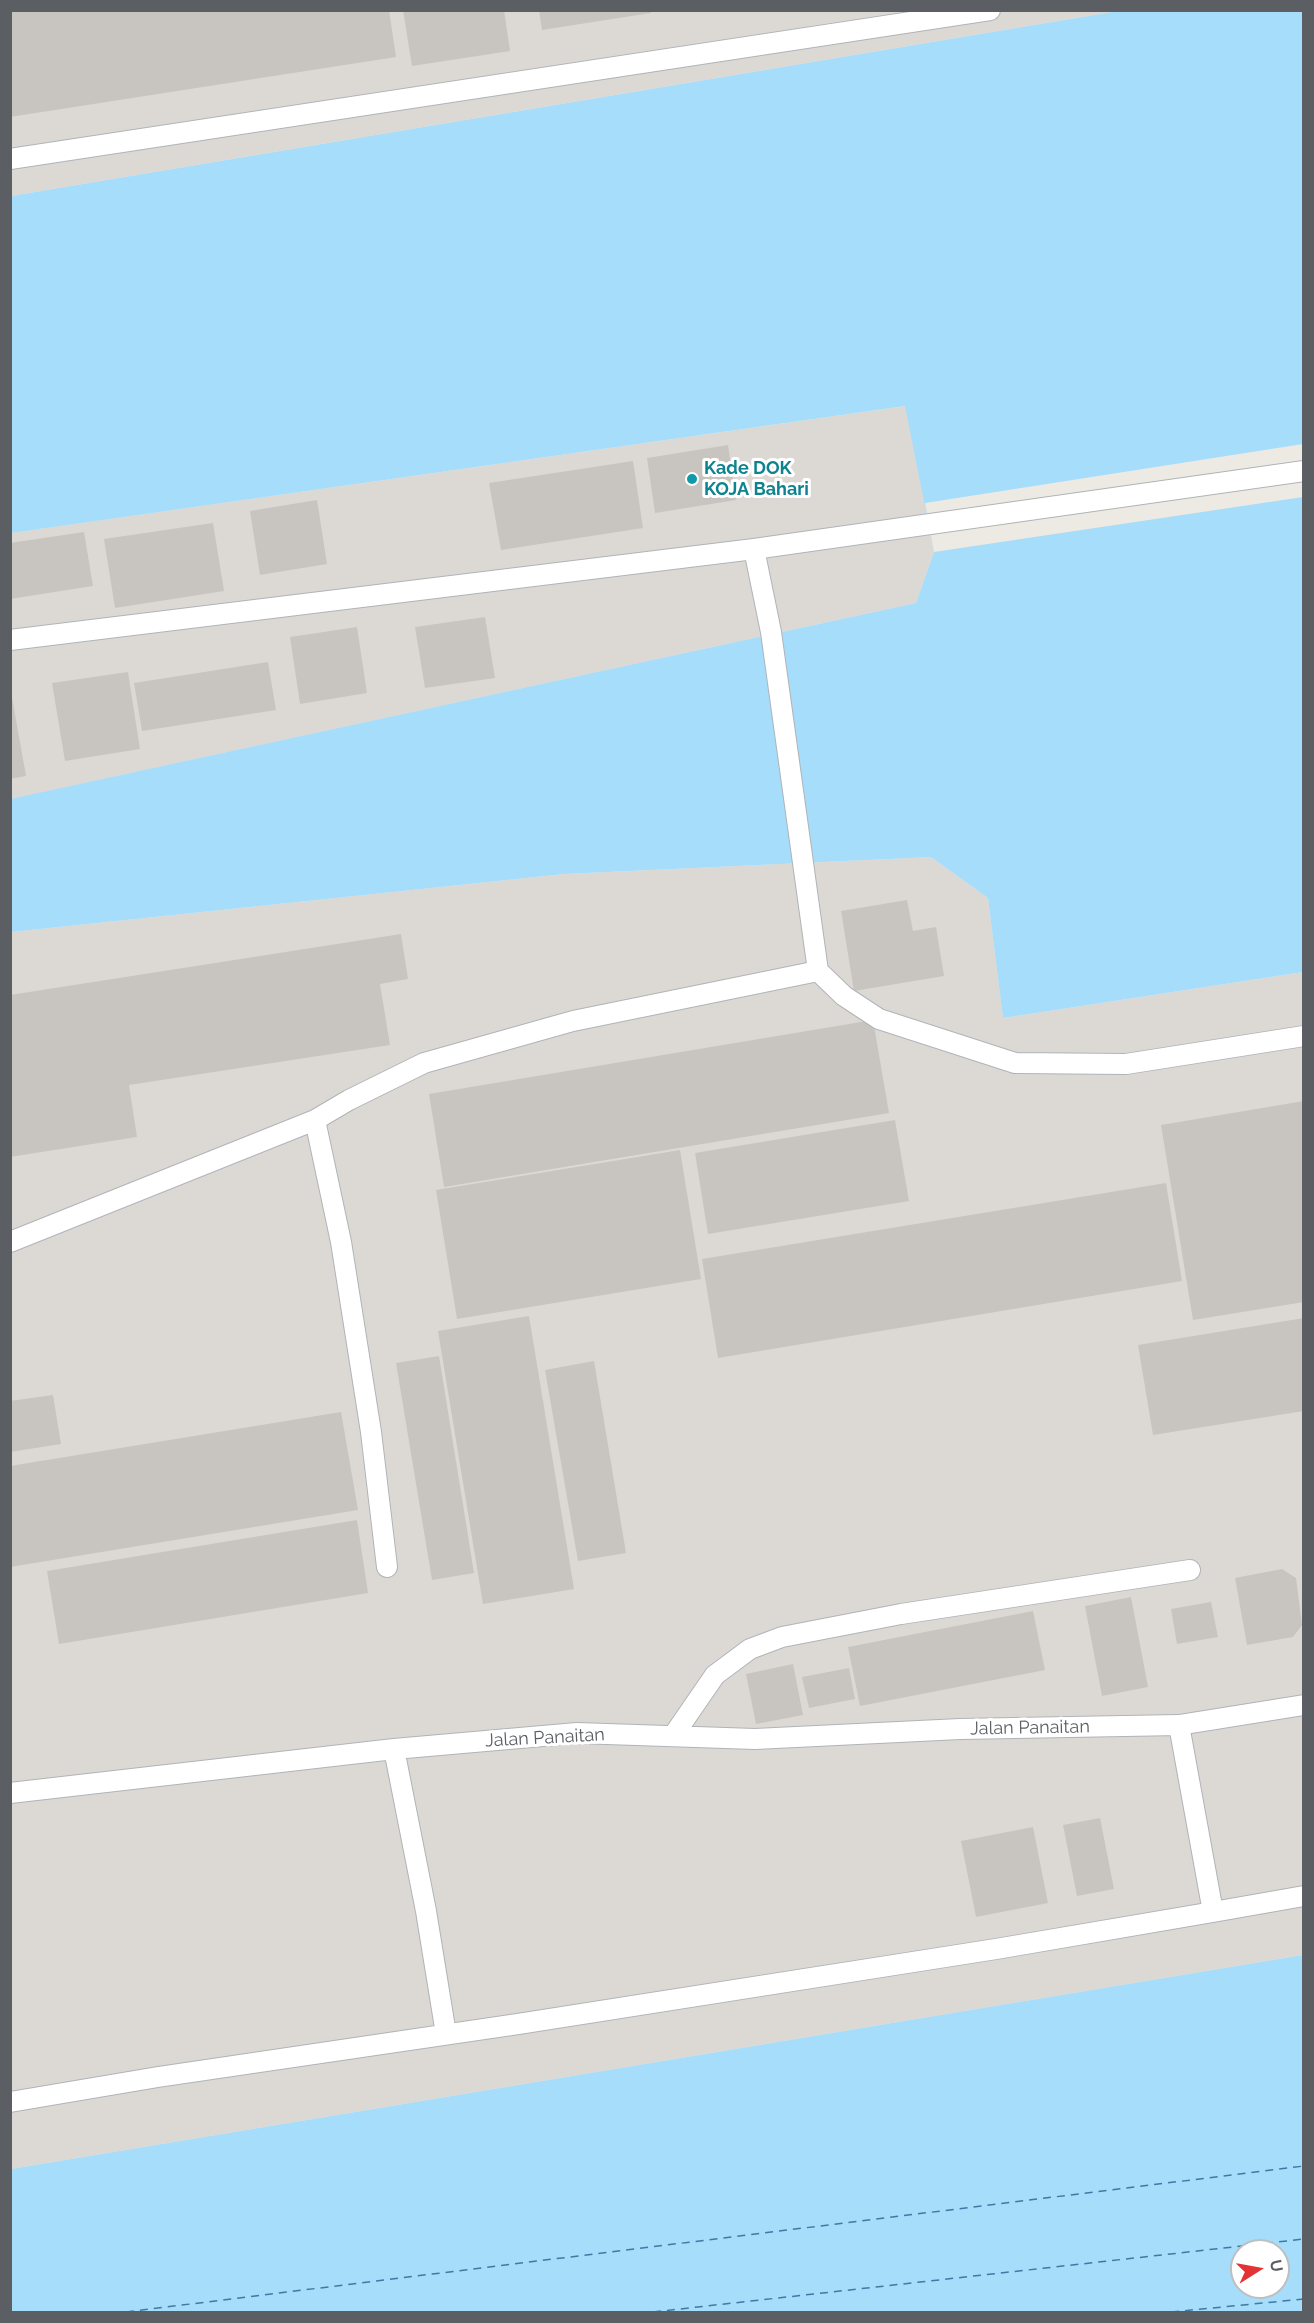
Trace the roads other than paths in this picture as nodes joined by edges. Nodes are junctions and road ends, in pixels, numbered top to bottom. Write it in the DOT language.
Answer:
graph roads {
  1 [pos="990,10"];
  2 [pos="10,159"];
  3 [pos="1304,471"];
  4 [pos="754,549"];
  5 [pos="10,640"];
  6 [pos="818,971"];
  7 [pos="1304,1035"];
  8 [pos="315,1120"];
  9 [pos="10,1242"];
  10 [pos="387,1567"];
  11 [pos="1190,1570"];
  12 [pos="1304,1705"];
  13 [pos="1179,1725"];
  14 [pos="673,1736"];
  15 [pos="394,1749"];
  16 [pos="10,1793"];
  17 [pos="1304,1896"];
  18 [pos="1213,1912"];
  19 [pos="446,2034"];
  20 [pos="10,2102"];
  1 -- 2 [label="lane"];
  3 -- 4 [label="lane"];
  4 -- 5 [label="lane"];
  4 -- 6 [label="lane"];
  6 -- 7 [label="lane"];
  6 -- 8 [label="lane"];
  8 -- 9 [label="lane"];
  8 -- 10 [label="lane"];
  11 -- 14 [label="lane"];
  12 -- 13 [label="lane, Jalan Panaitan"];
  13 -- 14 [label="lane, Jalan Panaitan"];
  13 -- 18 [label="lane"];
  14 -- 15 [label="lane, Jalan Panaitan"];
  15 -- 16 [label="lane, Jalan Panaitan"];
  15 -- 19 [label="lane"];
  17 -- 18 [label="lane"];
  18 -- 19 [label="lane"];
  19 -- 20 [label="lane"];
}
